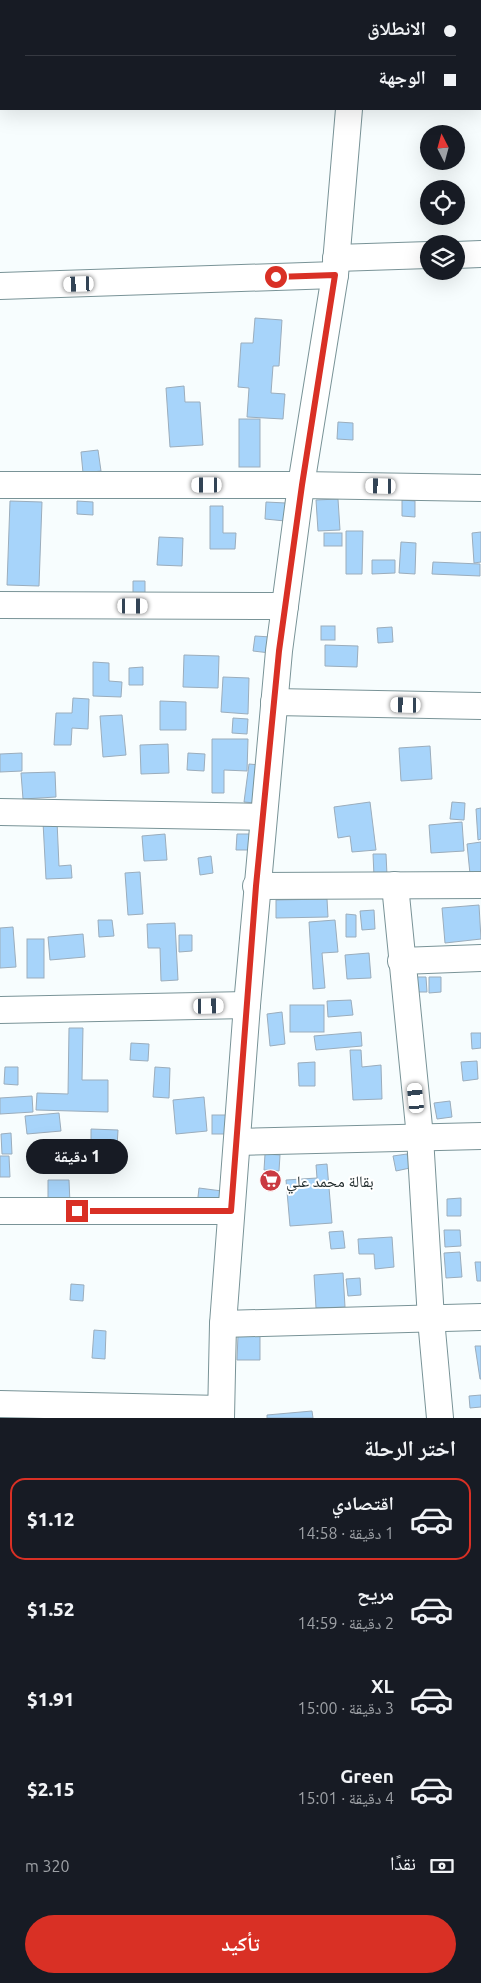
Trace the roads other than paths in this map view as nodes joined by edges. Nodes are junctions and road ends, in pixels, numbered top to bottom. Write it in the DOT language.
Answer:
graph roads {
  1 [pos="349,110"];
  2 [pos="481,254"];
  3 [pos="465,255"];
  4 [pos="420,257"];
  5 [pos="336,267"];
  6 [pos="0,286"];
  7 [pos="0,485"];
  8 [pos="302,485"];
  9 [pos="481,488"];
  10 [pos="0,605"];
  11 [pos="285,606"];
  12 [pos="274,702"];
  13 [pos="481,706"];
  14 [pos="0,812"];
  15 [pos="263,817"];
  16 [pos="395,885"];
  17 [pos="481,885"];
  18 [pos="256,886"];
  19 [pos="481,958"];
  20 [pos="401,961"];
  21 [pos="247,1005"];
  22 [pos="0,1010"];
  23 [pos="481,1136"];
  24 [pos="420,1137"];
  25 [pos="237,1142"];
  26 [pos="0,1210"];
  27 [pos="231,1211"];
  28 [pos="481,1317"];
  29 [pos="431,1319"];
  30 [pos="223,1324"];
  31 [pos="0,1404"];
  32 [pos="221,1414"];
  33 [pos="440,1418"];
  1 -- 5 [label="street"];
  2 -- 3 [label="street"];
  4 -- 5 [label="street"];
  5 -- 6 [label="street"];
  5 -- 8 [label="street"];
  7 -- 8 [label="street"];
  8 -- 9 [label="street"];
  8 -- 11 [label="street"];
  10 -- 11 [label="street"];
  11 -- 12 [label="street"];
  12 -- 13 [label="street"];
  12 -- 15 [label="street"];
  14 -- 15 [label="street"];
  15 -- 18 [label="street"];
  16 -- 17 [label="street"];
  16 -- 18 [label="street"];
  16 -- 20 [label="street"];
  18 -- 21 [label="street"];
  19 -- 20 [label="street"];
  20 -- 24 [label="street"];
  21 -- 22 [label="street"];
  21 -- 25 [label="street"];
  23 -- 24 [label="street"];
  24 -- 25 [label="street"];
  24 -- 29 [label="street"];
  25 -- 27 [label="street"];
  26 -- 27 [label="street"];
  27 -- 30 [label="street"];
  28 -- 29 [label="street"];
  29 -- 30 [label="street"];
  29 -- 33 [label="street"];
  30 -- 32 [label="street"];
  31 -- 32 [label="street"];
}
